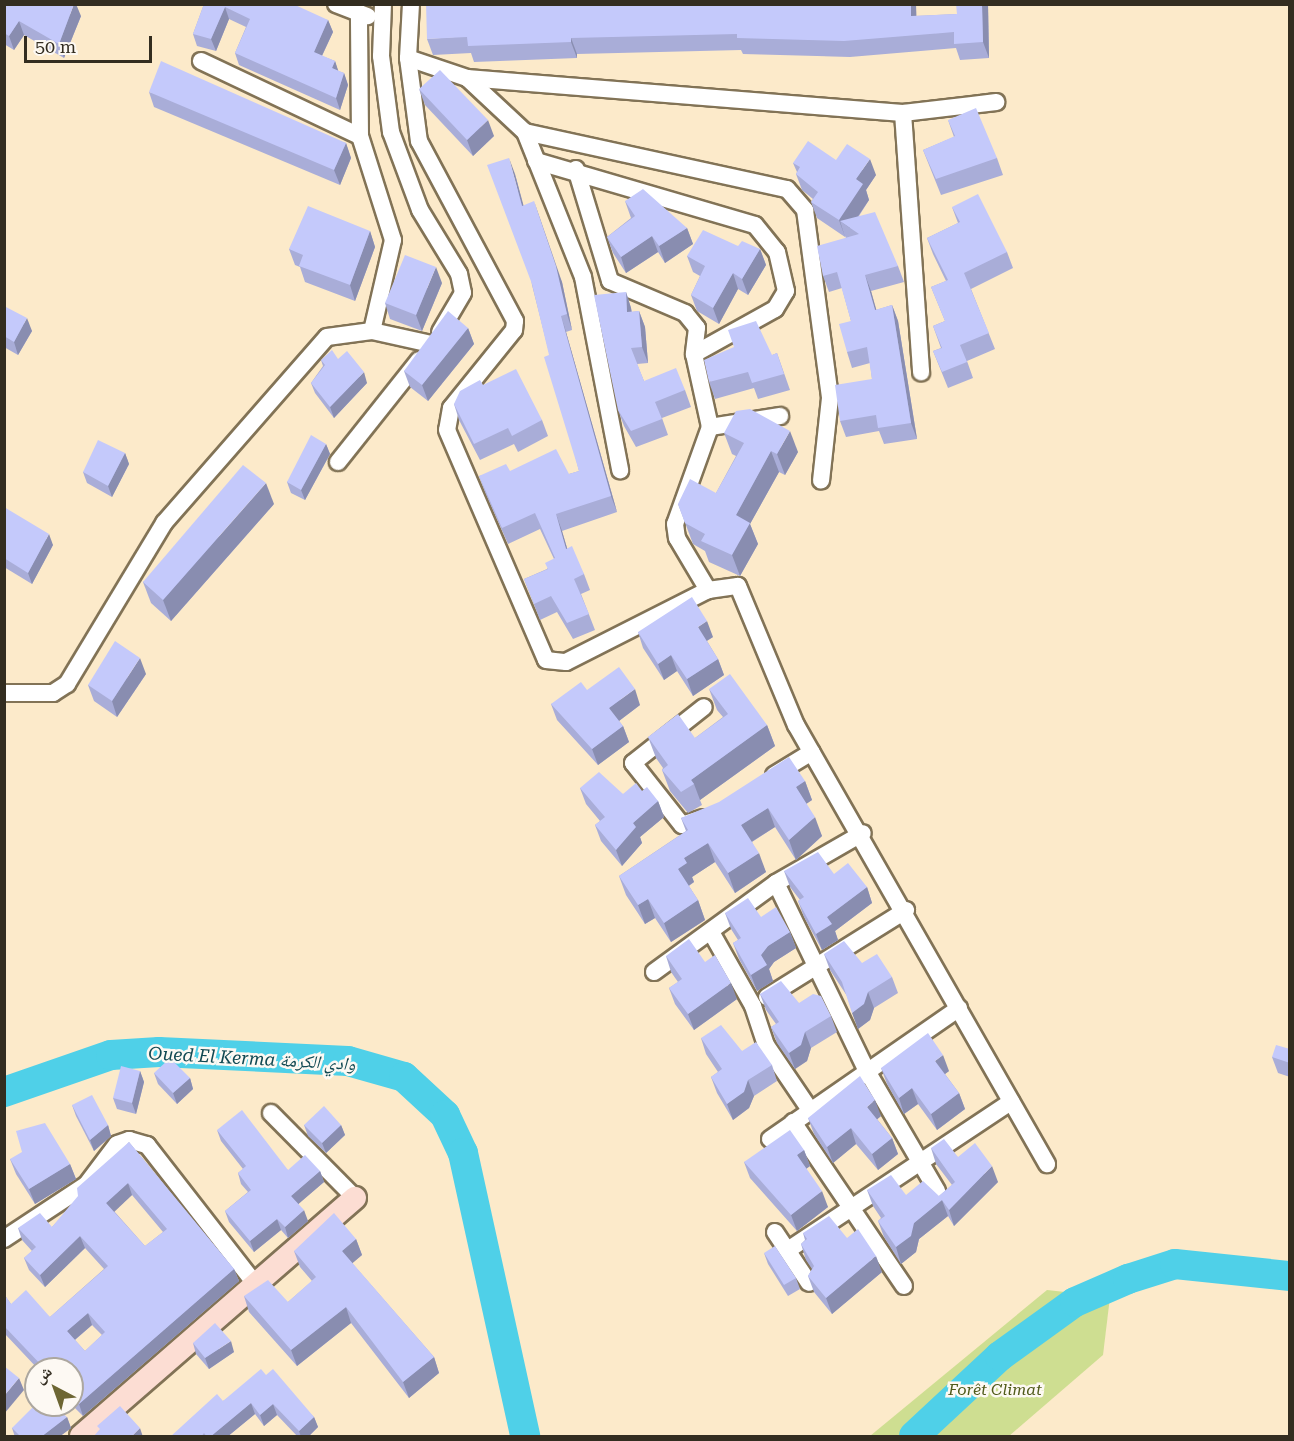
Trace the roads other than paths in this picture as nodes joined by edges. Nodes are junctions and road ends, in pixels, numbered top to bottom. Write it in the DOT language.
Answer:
graph roads {
  1 [pos="336,4"];
  2 [pos="411,4"];
  3 [pos="382,12"];
  4 [pos="359,13"];
  5 [pos="408,58"];
  6 [pos="201,61"];
  7 [pos="467,78"];
  8 [pos="996,102"];
  9 [pos="903,113"];
  10 [pos="525,132"];
  11 [pos="360,136"];
  12 [pos="536,161"];
  13 [pos="576,169"];
  14 [pos="372,331"];
  15 [pos="431,344"];
  16 [pos="694,354"];
  17 [pos="921,372"];
  18 [pos="780,416"];
  19 [pos="710,427"];
  20 [pos="338,462"];
  21 [pos="620,470"];
  22 [pos="821,481"];
  23 [pos="708,590"];
  24 [pos="4,693"];
  25 [pos="704,706"];
  26 [pos="813,752"];
  27 [pos="756,786"];
  28 [pos="717,809"];
  29 [pos="863,833"];
  30 [pos="776,883"];
  31 [pos="906,910"];
  32 [pos="711,932"];
  33 [pos="813,968"];
  34 [pos="654,972"];
  35 [pos="753,1006"];
  36 [pos="959,1008"];
  37 [pos="867,1071"];
  38 [pos="1011,1102"];
  39 [pos="810,1110"];
  40 [pos="271,1113"];
  41 [pos="793,1122"];
  42 [pos="770,1139"];
  43 [pos="917,1162"];
  44 [pos="1047,1164"];
  45 [pos="937,1191"];
  46 [pos="355,1197"];
  47 [pos="850,1208"];
  48 [pos="775,1232"];
  49 [pos="4,1239"];
  50 [pos="788,1250"];
  51 [pos="809,1283"];
  52 [pos="256,1285"];
  53 [pos="904,1286"];
  54 [pos="81,1437"];
  1 -- 4 [label="street"];
  2 -- 5 [label="street"];
  3 -- 4 [label="street"];
  3 -- 15 [label="street"];
  4 -- 11 [label="street"];
  5 -- 7 [label="street"];
  5 -- 23 [label="street"];
  6 -- 11 [label="street"];
  7 -- 9 [label="street"];
  7 -- 10 [label="street"];
  8 -- 9 [label="street"];
  9 -- 17 [label="street"];
  10 -- 12 [label="street"];
  10 -- 22 [label="street"];
  11 -- 14 [label="street"];
  12 -- 13 [label="street"];
  12 -- 21 [label="street"];
  13 -- 16 [label="street"];
  13 -- 16 [label="street"];
  14 -- 15 [label="street"];
  14 -- 24 [label="street"];
  15 -- 20 [label="street"];
  16 -- 19 [label="street"];
  18 -- 19 [label="street"];
  19 -- 23 [label="street"];
  23 -- 26 [label="street"];
  25 -- 28 [label="street"];
  26 -- 27 [label="street"];
  26 -- 29 [label="street"];
  29 -- 30 [label="street"];
  29 -- 31 [label="street"];
  30 -- 32 [label="street"];
  30 -- 33 [label="street"];
  31 -- 33 [label="street"];
  31 -- 36 [label="street"];
  32 -- 34 [label="street"];
  32 -- 35 [label="street"];
  33 -- 35 [label="street"];
  33 -- 37 [label="street"];
  35 -- 39 [label="street"];
  36 -- 37 [label="street"];
  36 -- 38 [label="street"];
  37 -- 39 [label="street"];
  37 -- 43 [label="street"];
  38 -- 43 [label="street"];
  38 -- 44 [label="street"];
  39 -- 41 [label="street"];
  40 -- 46 [label="street"];
  41 -- 42 [label="street"];
  41 -- 47 [label="street"];
  43 -- 45 [label="street"];
  43 -- 47 [label="street"];
  46 -- 52 [label="street"];
  47 -- 50 [label="street"];
  47 -- 53 [label="street"];
  48 -- 50 [label="street"];
  49 -- 52 [label="street"];
  50 -- 51 [label="street"];
  52 -- 54 [label="street"];
}
